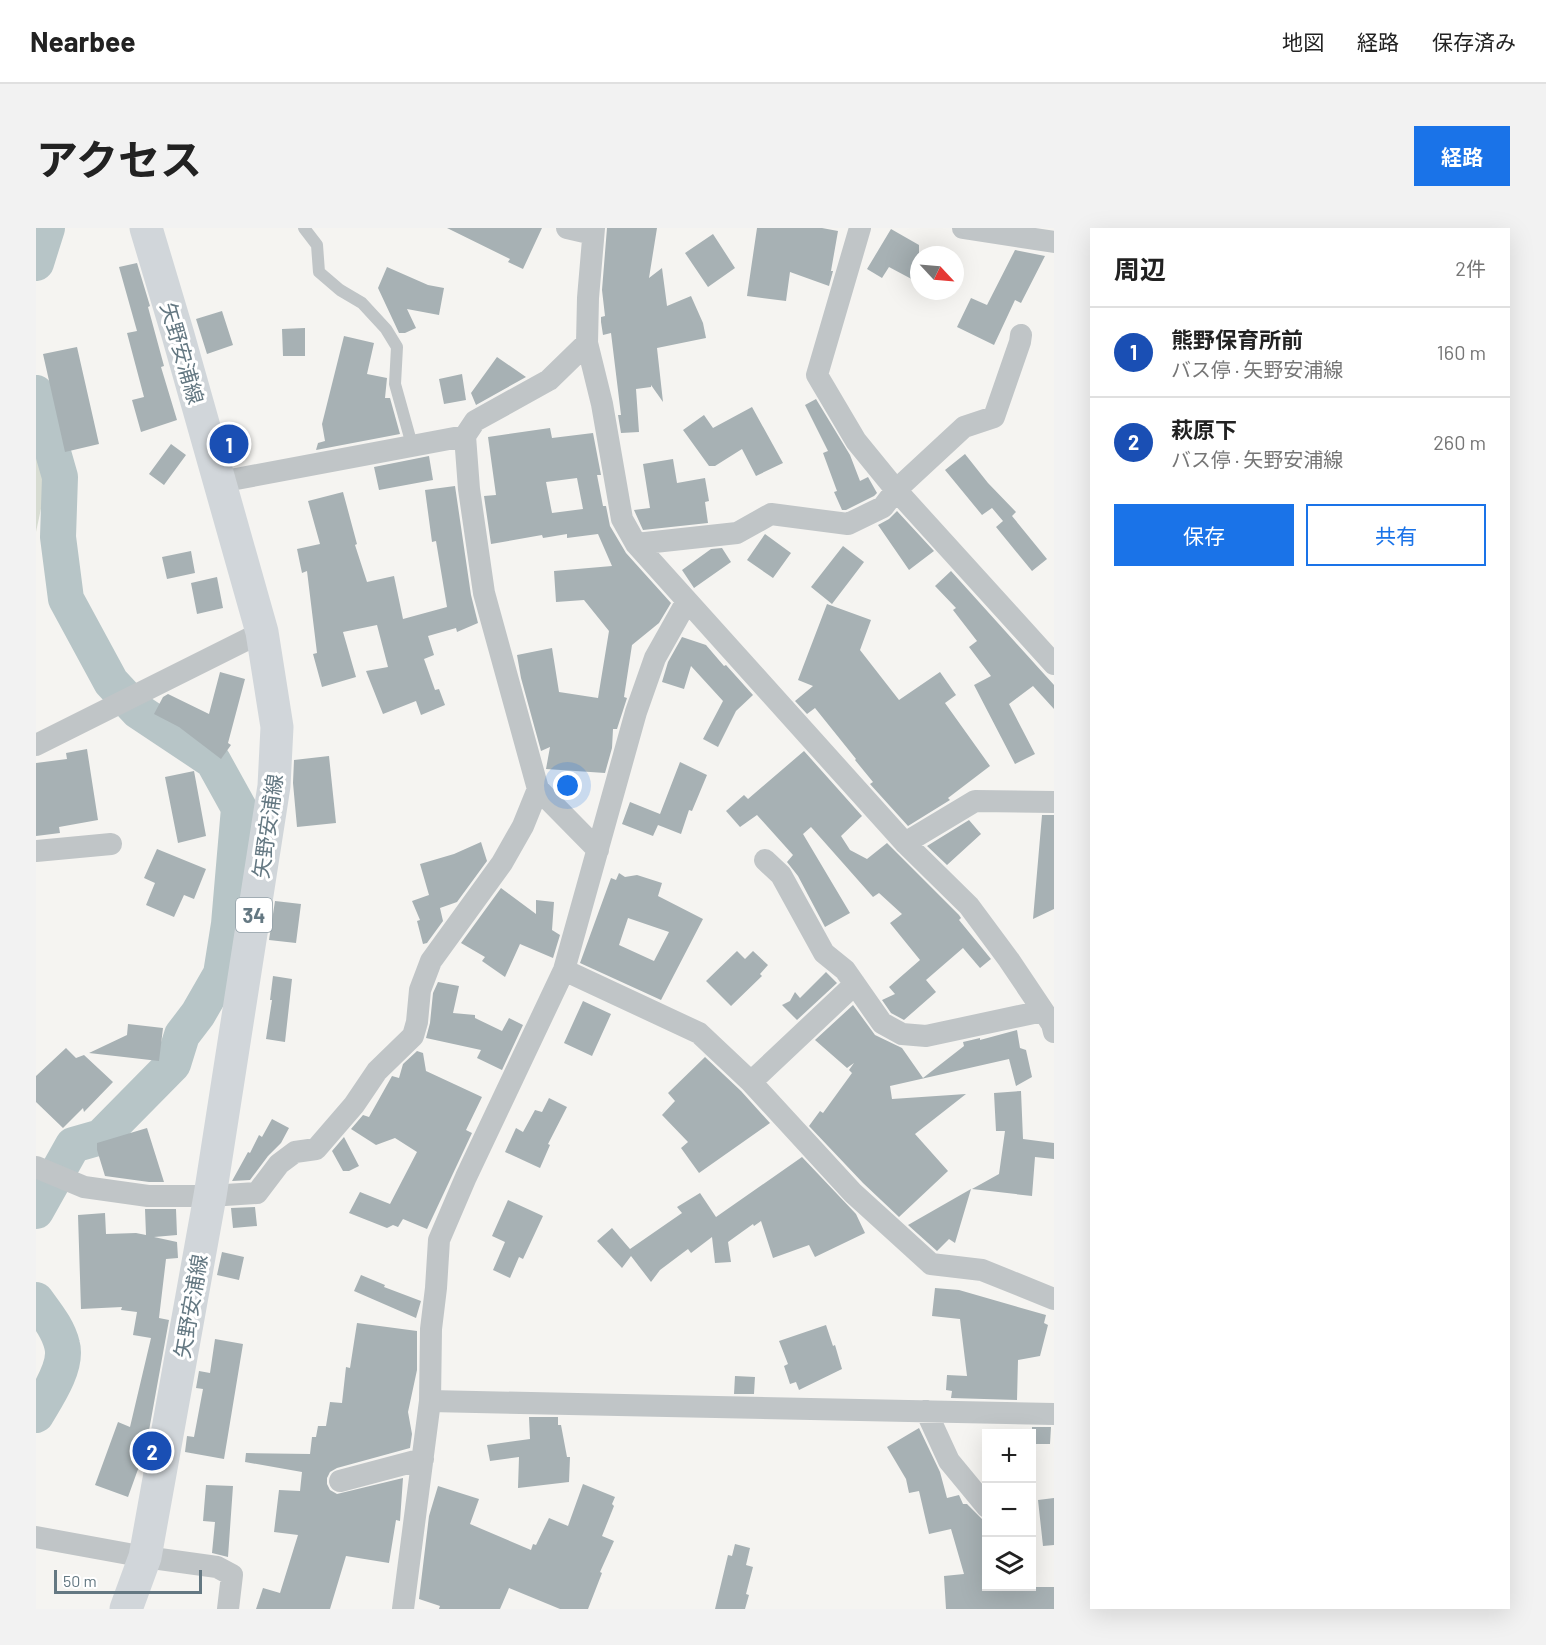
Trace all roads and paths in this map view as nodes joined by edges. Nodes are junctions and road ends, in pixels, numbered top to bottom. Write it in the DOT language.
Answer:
graph roads {
  1 [pos="146,228"];
  2 [pos="303,228"];
  3 [pos="567,228"];
  4 [pos="860,228"];
  5 [pos="963,228"];
  6 [pos="594,231"];
  7 [pos="1054,242"];
  8 [pos="1021,334"];
  9 [pos="586,343"];
  10 [pos="465,436"];
  11 [pos="412,445"];
  12 [pos="220,482"];
  13 [pos="896,490"];
  14 [pos="636,544"];
  15 [pos="687,601"];
  16 [pos="262,632"];
  17 [pos="1054,664"];
  18 [pos="36,745"];
  19 [pos="538,789"];
  20 [pos="1054,802"];
  21 [pos="905,843"];
  22 [pos="111,844"];
  23 [pos="598,850"];
  24 [pos="36,851"];
  25 [pos="765,860"];
  26 [pos="564,970"];
  27 [pos="855,984"];
  28 [pos="1043,1011"];
  29 [pos="1054,1032"];
  30 [pos="751,1082"];
  31 [pos="36,1167"];
  32 [pos="210,1196"];
  33 [pos="1054,1299"];
  34 [pos="430,1401"];
  35 [pos="926,1412"];
  36 [pos="1054,1414"];
  37 [pos="423,1459"];
  38 [pos="340,1481"];
  39 [pos="982,1501"];
  40 [pos="36,1537"];
  41 [pos="145,1557"];
  42 [pos="126,1609"];
  43 [pos="228,1609"];
  44 [pos="403,1609"];
  1 -- 12 [label="main road, 矢野安浦線 / 34"];
  2 -- 11 [label="lane"];
  3 -- 6 [label="street"];
  4 -- 13 [label="street"];
  5 -- 7 [label="street"];
  6 -- 9 [label="street"];
  8 -- 13 [label="street"];
  9 -- 10 [label="street"];
  9 -- 14 [label="street"];
  10 -- 11 [label="street"];
  10 -- 19 [label="street"];
  11 -- 12 [label="street"];
  12 -- 16 [label="main road, 矢野安浦線 / 34"];
  13 -- 14 [label="street"];
  13 -- 17 [label="street"];
  14 -- 15 [label="street"];
  15 -- 21 [label="street"];
  15 -- 23 [label="street"];
  16 -- 18 [label="street"];
  16 -- 32 [label="main road, 矢野安浦線 / 34"];
  19 -- 23 [label="street"];
  19 -- 32 [label="street"];
  20 -- 21 [label="street"];
  21 -- 28 [label="street"];
  22 -- 24 [label="street"];
  23 -- 26 [label="street"];
  25 -- 27 [label="street"];
  26 -- 30 [label="street"];
  26 -- 34 [label="street"];
  27 -- 28 [label="street"];
  27 -- 30 [label="street"];
  28 -- 29 [label="street"];
  30 -- 33 [label="street"];
  31 -- 32 [label="street"];
  32 -- 41 [label="main road, 矢野安浦線 / 34"];
  34 -- 35 [label="street"];
  34 -- 37 [label="street"];
  35 -- 36 [label="street"];
  35 -- 39 [label="street"];
  37 -- 38 [label="street"];
  37 -- 44 [label="street"];
  40 -- 41 [label="street"];
  41 -- 42 [label="main road, 矢野安浦線 / 34"];
  41 -- 43 [label="street"];
}
